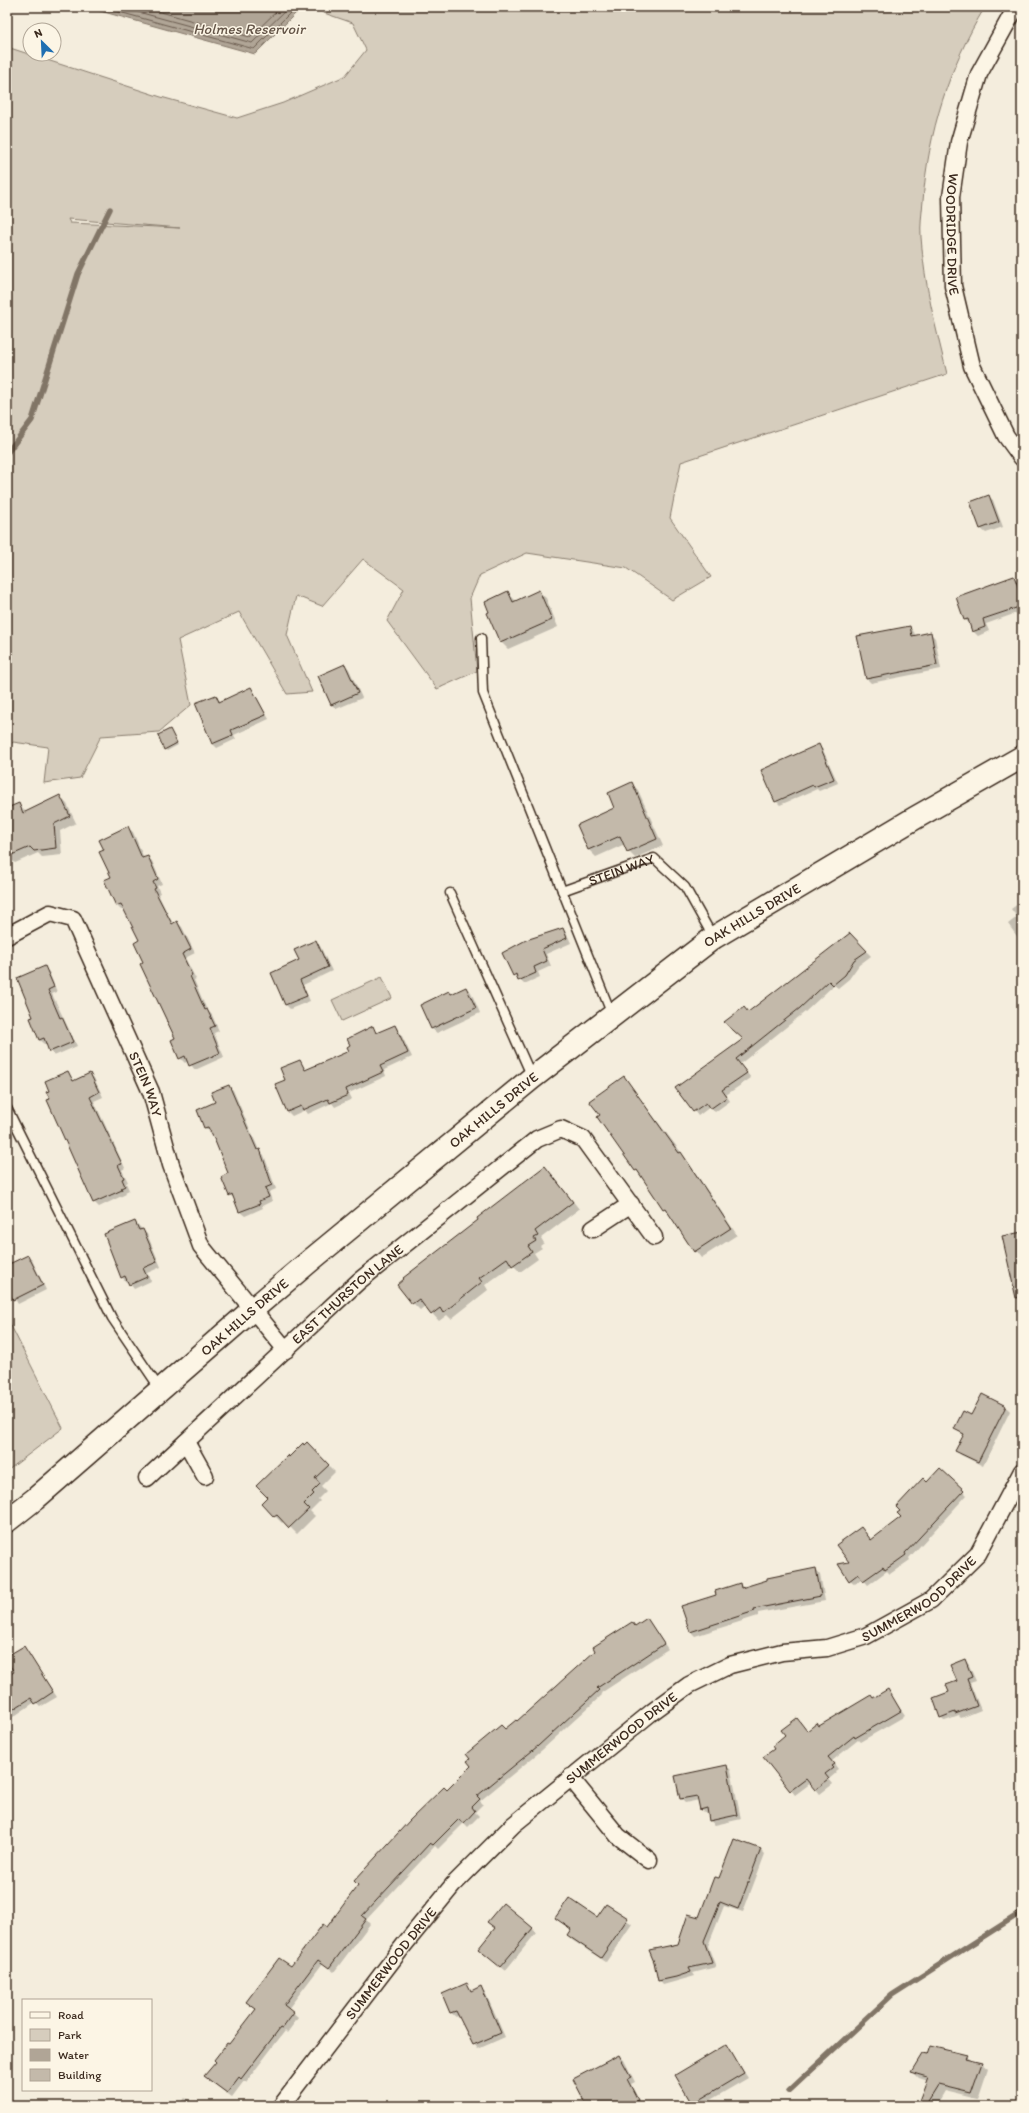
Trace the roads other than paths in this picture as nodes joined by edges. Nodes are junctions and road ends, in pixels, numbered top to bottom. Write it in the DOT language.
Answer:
graph roads {
  1 [pos="1016,7"];
  2 [pos="1022,458"];
  3 [pos="481,638"];
  4 [pos="1022,757"];
  5 [pos="562,891"];
  6 [pos="450,893"];
  7 [pos="7,936"];
  8 [pos="713,938"];
  9 [pos="612,1016"];
  10 [pos="532,1078"];
  11 [pos="7,1108"];
  12 [pos="631,1204"];
  13 [pos="593,1229"];
  14 [pos="654,1236"];
  15 [pos="252,1310"];
  16 [pos="286,1350"];
  17 [pos="160,1390"];
  18 [pos="186,1442"];
  19 [pos="1022,1471"];
  20 [pos="205,1476"];
  21 [pos="147,1478"];
  22 [pos="1018,1489"];
  23 [pos="7,1520"];
  24 [pos="570,1777"];
  25 [pos="649,1860"];
  26 [pos="281,2106"];
  1 -- 2 [label="street, WOODRIDGE DRIVE"];
  3 -- 5 [label="lane"];
  4 -- 8 [label="main road, OAK HILLS DRIVE"];
  5 -- 8 [label="lane, STEIN WAY"];
  5 -- 9 [label="lane"];
  6 -- 10 [label="lane"];
  7 -- 15 [label="street, STEIN WAY"];
  8 -- 9 [label="main road, OAK HILLS DRIVE"];
  9 -- 10 [label="main road, OAK HILLS DRIVE"];
  10 -- 15 [label="main road, OAK HILLS DRIVE"];
  11 -- 17 [label="lane"];
  12 -- 13 [label="street"];
  12 -- 14 [label="street"];
  12 -- 16 [label="street, EAST THURSTON LANE"];
  15 -- 16 [label="street"];
  15 -- 17 [label="main road, OAK HILLS DRIVE"];
  16 -- 18 [label="street, EAST THURSTON LANE"];
  17 -- 23 [label="main road, OAK HILLS DRIVE"];
  18 -- 20 [label="street"];
  18 -- 21 [label="street, EAST THURSTON LANE"];
  19 -- 22 [label="street, SUMMERWOOD DRIVE"];
  22 -- 24 [label="street, SUMMERWOOD DRIVE"];
  24 -- 25 [label="street"];
  24 -- 26 [label="street, SUMMERWOOD DRIVE"];
}
